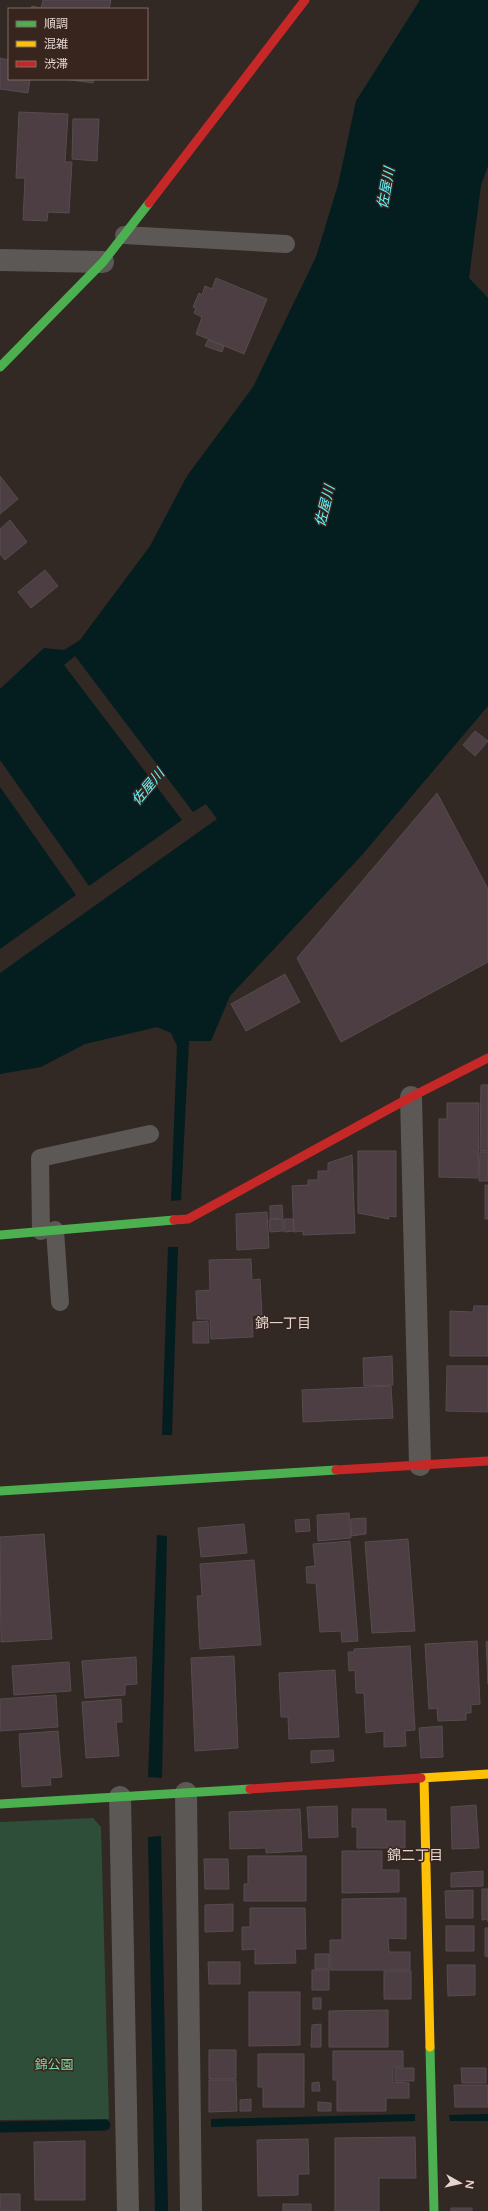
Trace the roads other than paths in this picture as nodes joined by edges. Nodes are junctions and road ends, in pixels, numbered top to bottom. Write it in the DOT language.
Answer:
graph roads {
  1 [pos="305,0"];
  2 [pos="124,235"];
  3 [pos="286,244"];
  4 [pos="0,260"];
  5 [pos="104,262"];
  6 [pos="0,367"];
  7 [pos="488,1058"];
  8 [pos="411,1097"];
  9 [pos="150,1134"];
  10 [pos="48,1231"];
  11 [pos="0,1235"];
  12 [pos="60,1302"];
  13 [pos="488,1461"];
  14 [pos="420,1465"];
  15 [pos="0,1491"];
  16 [pos="488,1774"];
  17 [pos="424,1778"];
  18 [pos="186,1793"];
  19 [pos="120,1797"];
  20 [pos="0,1804"];
  21 [pos="128,2211"];
  22 [pos="191,2211"];
  23 [pos="434,2211"];
  1 -- 2 [label="street"];
  2 -- 3 [label="lane"];
  2 -- 5 [label="street"];
  4 -- 5 [label="street"];
  5 -- 6 [label="street"];
  7 -- 8 [label="street"];
  8 -- 10 [label="street"];
  8 -- 14 [label="street"];
  9 -- 10 [label="lane"];
  10 -- 11 [label="street"];
  10 -- 12 [label="lane"];
  13 -- 14 [label="street"];
  14 -- 15 [label="street"];
  16 -- 17 [label="street"];
  17 -- 18 [label="street"];
  17 -- 23 [label="street"];
  18 -- 19 [label="street"];
  18 -- 22 [label="street"];
  19 -- 20 [label="street"];
  19 -- 21 [label="street"];
}
